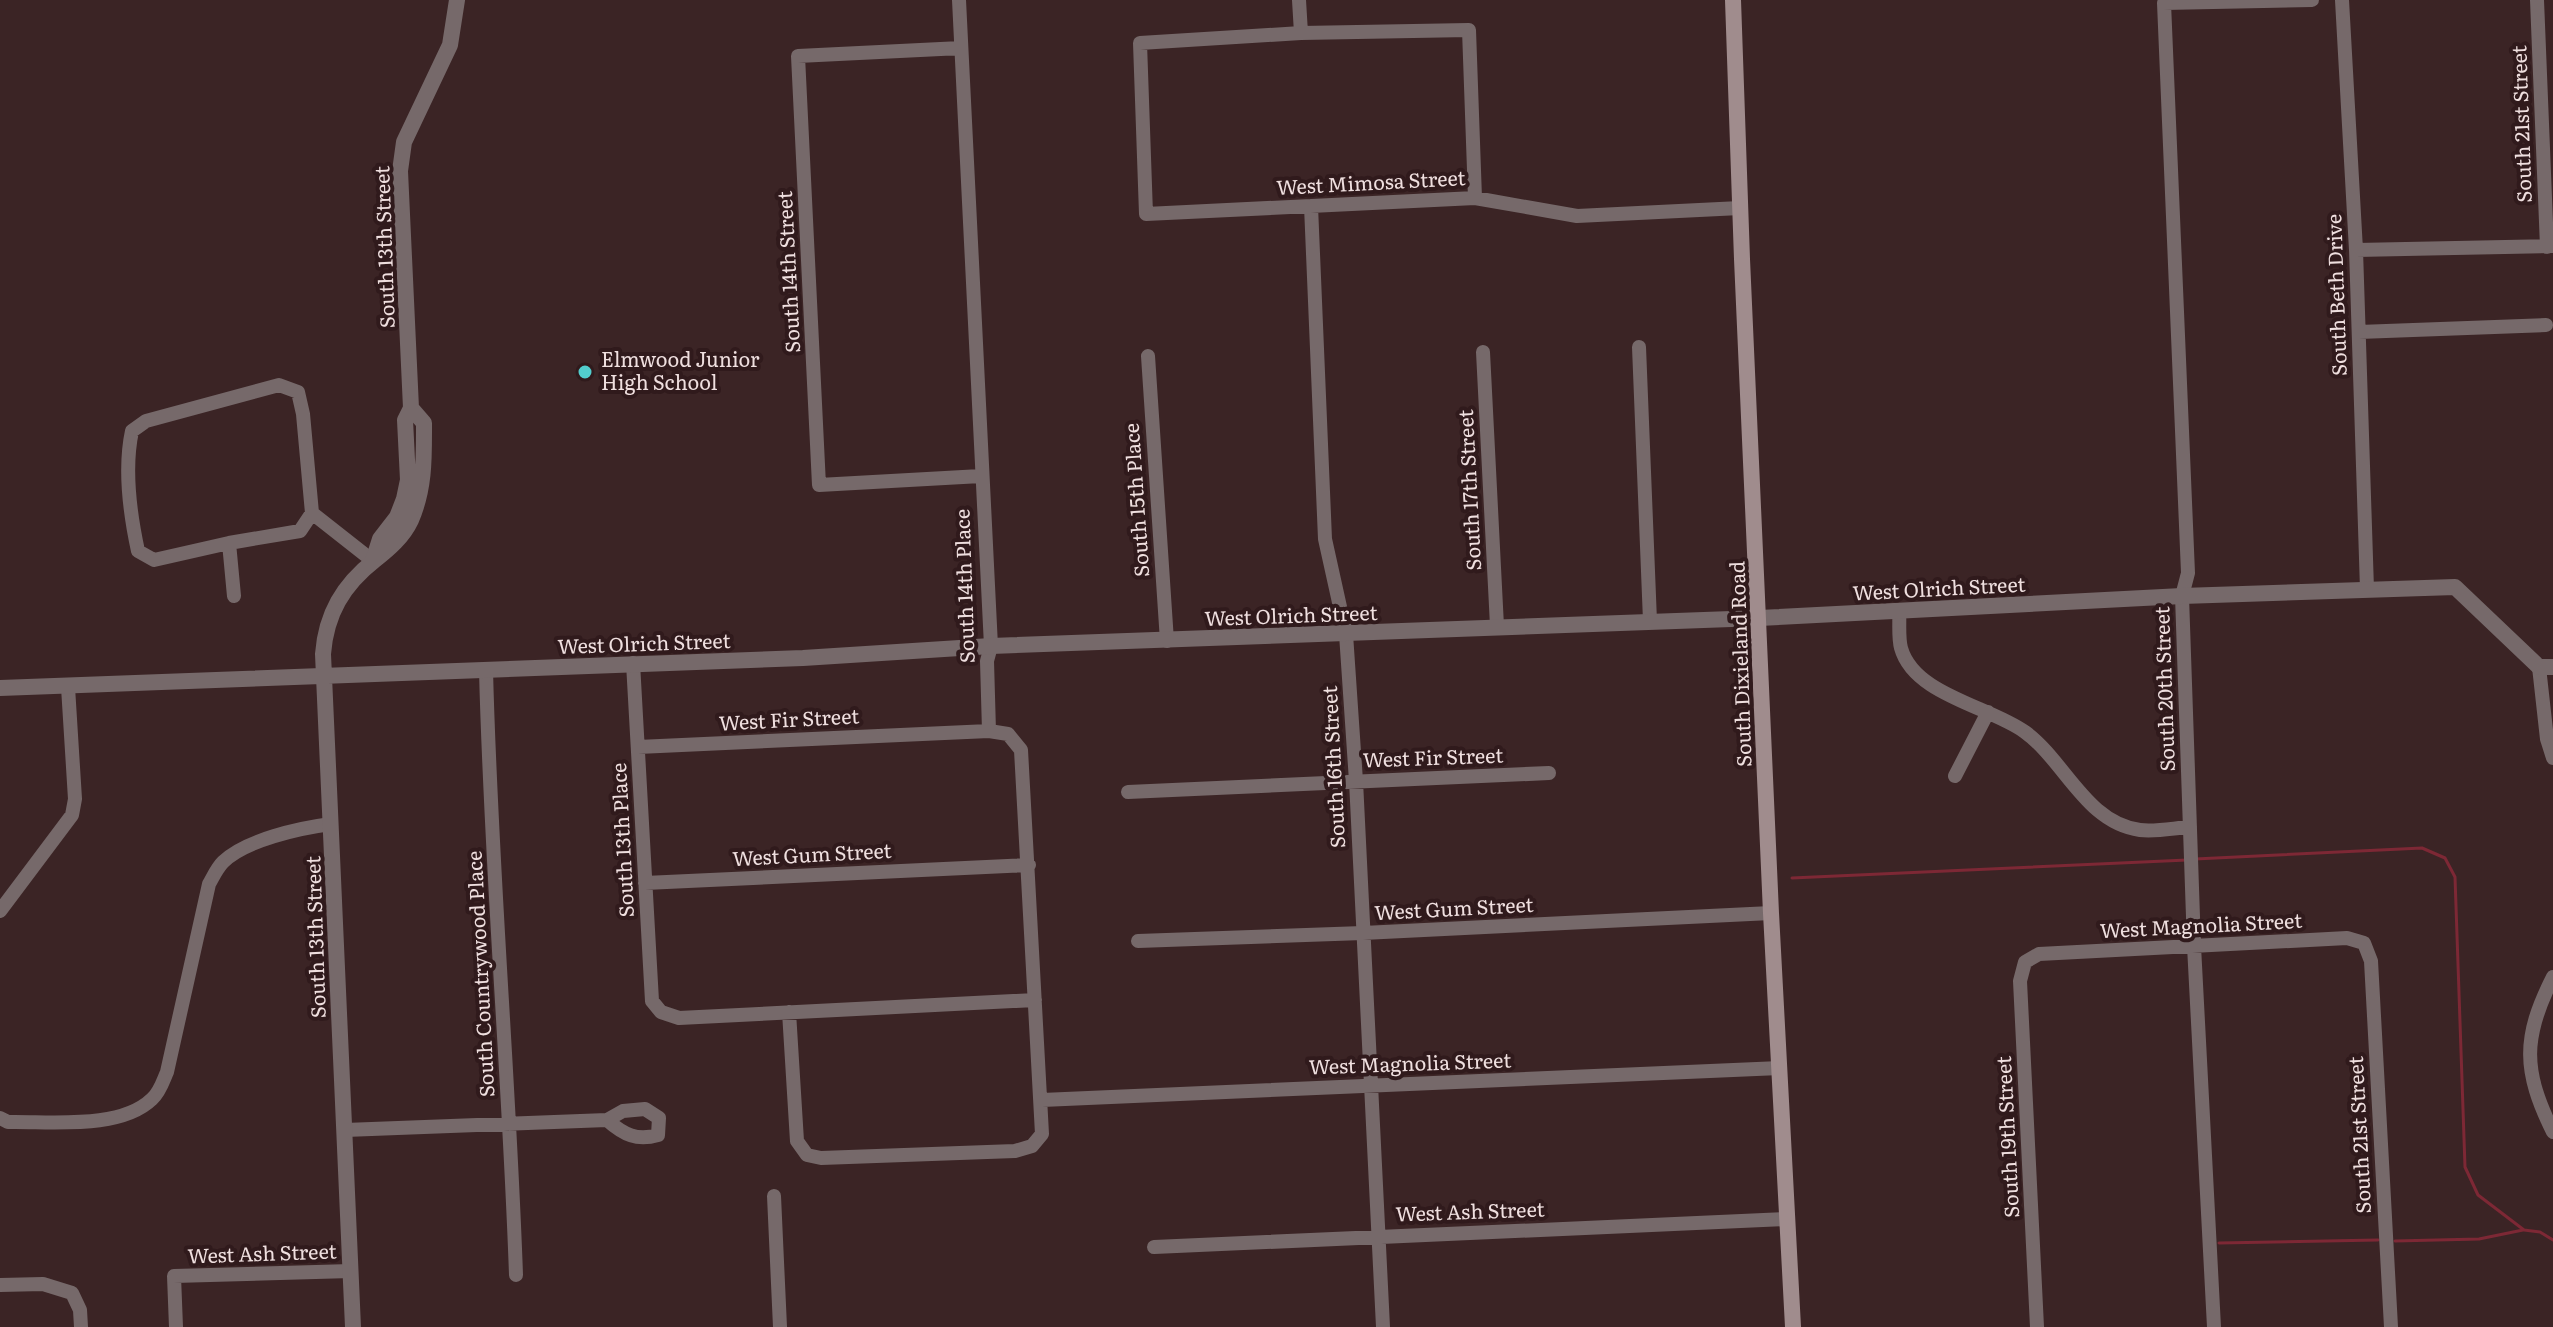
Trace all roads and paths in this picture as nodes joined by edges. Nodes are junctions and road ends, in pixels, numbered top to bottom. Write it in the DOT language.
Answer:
graph roads {
  1 [pos="457,0"];
  2 [pos="959,0"];
  3 [pos="1299,0"];
  4 [pos="1733,0"];
  5 [pos="2312,0"];
  6 [pos="2342,0"];
  7 [pos="2537,0"];
  8 [pos="1301,33"];
  9 [pos="961,48"];
  10 [pos="1475,198"];
  11 [pos="1311,206"];
  12 [pos="1740,208"];
  13 [pos="2550,246"];
  14 [pos="2356,250"];
  15 [pos="2546,325"];
  16 [pos="2359,332"];
  17 [pos="1639,347"];
  18 [pos="1483,352"];
  19 [pos="1148,356"];
  20 [pos="981,476"];
  21 [pos="312,513"];
  22 [pos="229,543"];
  23 [pos="373,561"];
  24 [pos="2367,589"];
  25 [pos="234,596"];
  26 [pos="2182,596"];
  27 [pos="1899,611"];
  28 [pos="1759,618"];
  29 [pos="1650,621"];
  30 [pos="1497,626"];
  31 [pos="1346,634"];
  32 [pos="1167,641"];
  33 [pos="991,646"];
  34 [pos="633,663"];
  35 [pos="2546,667"];
  36 [pos="486,670"];
  37 [pos="322,676"];
  38 [pos="68,687"];
  39 [pos="0,688"];
  40 [pos="1988,712"];
  41 [pos="989,731"];
  42 [pos="638,747"];
  43 [pos="2553,758"];
  44 [pos="1549,773"];
  45 [pos="1955,776"];
  46 [pos="1356,781"];
  47 [pos="1128,792"];
  48 [pos="331,824"];
  49 [pos="2190,827"];
  50 [pos="1029,865"];
  51 [pos="645,883"];
  52 [pos="0,911"];
  53 [pos="1771,913"];
  54 [pos="1363,933"];
  55 [pos="1138,941"];
  56 [pos="2364,943"];
  57 [pos="2194,946"];
  58 [pos="2039,954"];
  59 [pos="2553,977"];
  60 [pos="1035,1000"];
  61 [pos="789,1012"];
  62 [pos="1780,1068"];
  63 [pos="1371,1086"];
  64 [pos="1042,1100"];
  65 [pos="0,1118"];
  66 [pos="607,1120"];
  67 [pos="510,1125"];
  68 [pos="345,1130"];
  69 [pos="2553,1132"];
  70 [pos="774,1196"];
  71 [pos="1787,1219"];
  72 [pos="1379,1236"];
  73 [pos="1154,1247"];
  74 [pos="351,1271"];
  75 [pos="516,1275"];
  76 [pos="0,1285"];
  77 [pos="81,1327"];
  78 [pos="176,1327"];
  79 [pos="353,1327"];
  80 [pos="780,1327"];
  81 [pos="1383,1327"];
  82 [pos="1793,1327"];
  83 [pos="2037,1327"];
  84 [pos="2214,1327"];
  85 [pos="2391,1327"];
  1 -- 23 [label="street, South 13th Street"];
  2 -- 9 [label="street, South 14th Place"];
  3 -- 8 [label="street"];
  4 -- 12 [label="main road, South Dixieland Road"];
  5 -- 26 [label="street, South 20th Street"];
  6 -- 14 [label="street, South Beth Drive"];
  7 -- 13 [label="street, South 21st Street"];
  8 -- 10 [label="street"];
  8 -- 11 [label="street, West Mimosa Street"];
  9 -- 20 [label="street, South 14th Place"];
  9 -- 20 [label="street, South 14th Street"];
  10 -- 11 [label="street, West Mimosa Street"];
  10 -- 12 [label="street, West Mimosa Street"];
  11 -- 31 [label="street, South 16th Street"];
  12 -- 28 [label="main road, South Dixieland Road"];
  13 -- 14 [label="street"];
  14 -- 16 [label="street, South Beth Drive"];
  15 -- 16 [label="street"];
  16 -- 24 [label="street, South Beth Drive"];
  17 -- 29 [label="street"];
  18 -- 30 [label="street, South 17th Street"];
  19 -- 32 [label="street, South 15th Place"];
  20 -- 33 [label="street, South 14th Place"];
  21 -- 22 [label="street"];
  21 -- 22 [label="street"];
  21 -- 23 [label="street"];
  22 -- 25 [label="street"];
  23 -- 37 [label="street, South 13th Street"];
  24 -- 26 [label="street, West Olrich Street"];
  24 -- 35 [label="street, West Olrich Street"];
  26 -- 27 [label="street, West Olrich Street"];
  26 -- 49 [label="street, South 20th Street"];
  27 -- 28 [label="street, West Olrich Street"];
  27 -- 40 [label="street"];
  28 -- 29 [label="street, West Olrich Street"];
  28 -- 53 [label="main road, South Dixieland Road"];
  29 -- 30 [label="street, West Olrich Street"];
  30 -- 31 [label="street, West Olrich Street"];
  31 -- 32 [label="street, West Olrich Street"];
  31 -- 46 [label="street, South 16th Street"];
  32 -- 33 [label="street, West Olrich Street"];
  33 -- 34 [label="street, West Olrich Street"];
  33 -- 41 [label="street, South 14th Place"];
  34 -- 36 [label="street, West Olrich Street"];
  34 -- 42 [label="street, South 13th Place"];
  35 -- 43 [label="street"];
  36 -- 37 [label="street, West Olrich Street"];
  36 -- 67 [label="street, South Countrywood Place"];
  37 -- 38 [label="street, West Olrich Street"];
  37 -- 48 [label="street, South 13th Street"];
  38 -- 39 [label="street, West Olrich Street"];
  38 -- 52 [label="street"];
  40 -- 45 [label="street"];
  40 -- 49 [label="street"];
  41 -- 42 [label="street, West Fir Street"];
  41 -- 50 [label="street"];
  42 -- 51 [label="street, South 13th Place"];
  44 -- 46 [label="street, West Fir Street"];
  46 -- 47 [label="street, West Fir Street"];
  46 -- 54 [label="street, South 16th Street"];
  48 -- 65 [label="street"];
  48 -- 68 [label="street, South 13th Street"];
  49 -- 57 [label="street, South 20th Street"];
  50 -- 51 [label="street, West Gum Street"];
  50 -- 60 [label="street"];
  51 -- 61 [label="street, South 13th Place"];
  53 -- 54 [label="street, West Gum Street"];
  53 -- 62 [label="main road, South Dixieland Road"];
  54 -- 55 [label="street, West Gum Street"];
  54 -- 63 [label="street, South 16th Street"];
  56 -- 57 [label="street, West Magnolia Street"];
  56 -- 85 [label="street, South 21st Street"];
  57 -- 58 [label="street, West Magnolia Street"];
  57 -- 84 [label="street, South 20th Street"];
  58 -- 83 [label="street, South 19th Street"];
  59 -- 69 [label="street"];
  60 -- 61 [label="street"];
  60 -- 64 [label="street"];
  61 -- 64 [label="street"];
  62 -- 63 [label="street, West Magnolia Street"];
  62 -- 71 [label="main road, South Dixieland Road"];
  63 -- 64 [label="street, West Magnolia Street"];
  63 -- 72 [label="street, South 16th Street"];
  66 -- 67 [label="street"];
  67 -- 68 [label="street"];
  67 -- 75 [label="street, South Countrywood Place"];
  68 -- 74 [label="street, South 13th Street"];
  70 -- 80 [label="street"];
  71 -- 72 [label="street, West Ash Street"];
  71 -- 82 [label="main road, South Dixieland Road"];
  72 -- 73 [label="street, West Ash Street"];
  72 -- 81 [label="street, South 16th Street"];
  74 -- 78 [label="street, West Ash Street"];
  74 -- 79 [label="street, South 13th Street"];
  76 -- 77 [label="street"];
}
